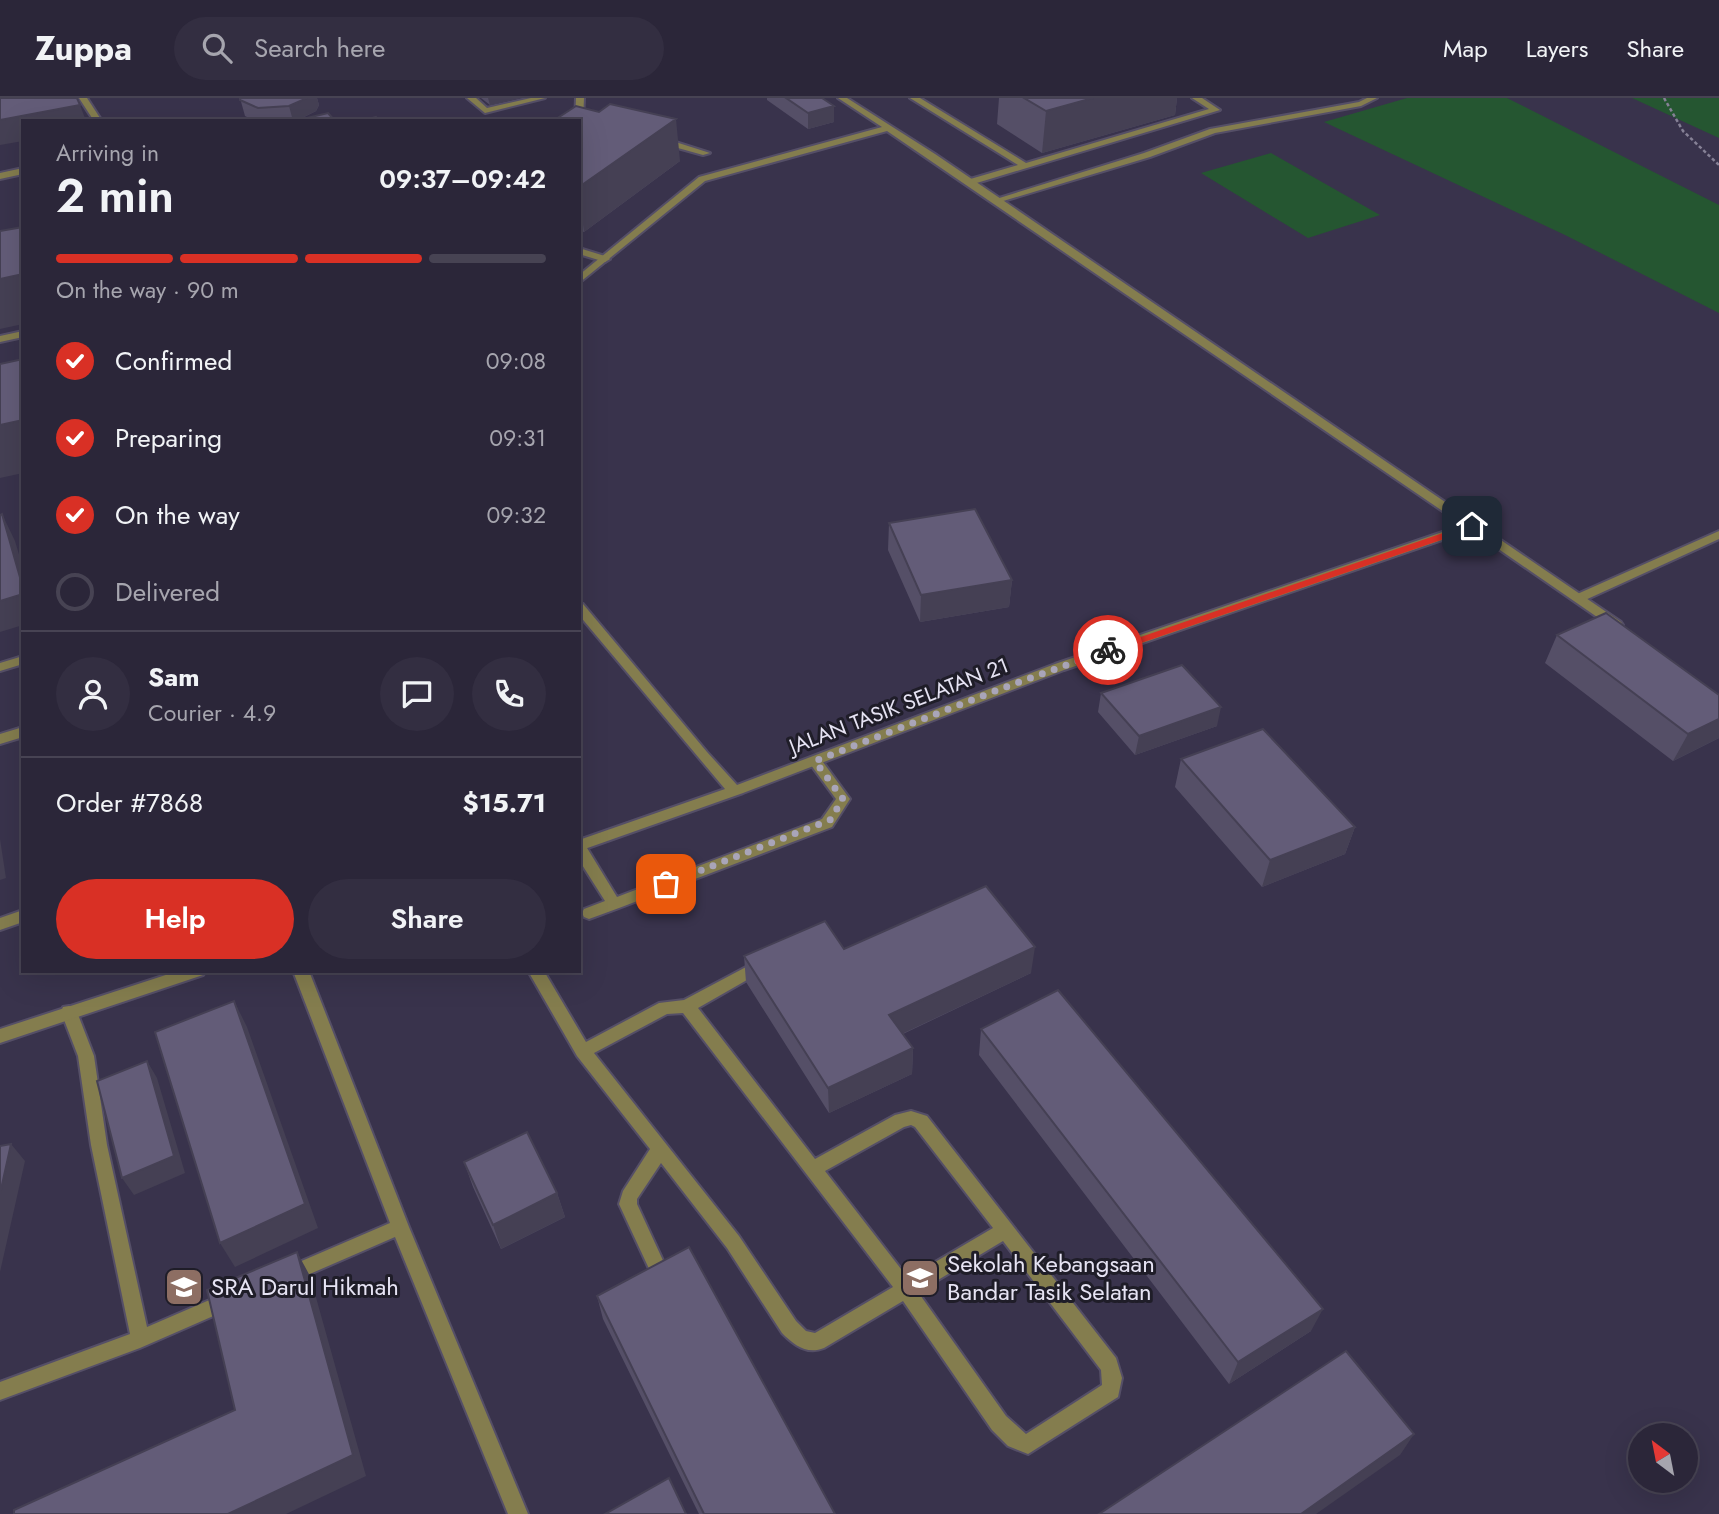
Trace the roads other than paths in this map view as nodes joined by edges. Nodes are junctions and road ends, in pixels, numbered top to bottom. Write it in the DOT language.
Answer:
graph roads {
  1 [pos="83,98"];
  2 [pos="471,98"];
  3 [pos="541,98"];
  4 [pos="580,98"];
  5 [pos="842,98"];
  6 [pos="914,98"];
  7 [pos="1196,98"];
  8 [pos="1373,98"];
  9 [pos="97,119"];
  10 [pos="580,119"];
  11 [pos="581,120"];
  12 [pos="593,123"];
  13 [pos="888,128"];
  14 [pos="656,139"];
  15 [pos="706,153"];
  16 [pos="1025,166"];
  17 [pos="21,171"];
  18 [pos="0,176"];
  19 [pos="970,182"];
  20 [pos="997,201"];
  21 [pos="581,252"];
  22 [pos="605,259"];
  23 [pos="581,279"];
  24 [pos="21,334"];
  25 [pos="0,339"];
  26 [pos="1472,526"];
  27 [pos="1719,535"];
  28 [pos="1579,598"];
  29 [pos="581,609"];
  30 [pos="1633,635"];
  31 [pos="21,661"];
  32 [pos="0,667"];
  33 [pos="21,733"];
  34 [pos="0,739"];
  35 [pos="815,761"];
  36 [pos="735,791"];
  37 [pos="581,846"];
  38 [pos="581,850"];
  39 [pos="614,904"];
  40 [pos="589,913"];
  41 [pos="21,917"];
  42 [pos="0,924"];
  43 [pos="782,954"];
  44 [pos="192,973"];
  45 [pos="302,973"];
  46 [pos="537,973"];
  47 [pos="687,1006"];
  48 [pos="69,1012"];
  49 [pos="0,1036"];
  50 [pos="583,1051"];
  51 [pos="660,1149"];
  52 [pos="815,1168"];
  53 [pos="400,1227"];
  54 [pos="1006,1230"];
  55 [pos="657,1267"];
  56 [pos="276,1280"];
  57 [pos="907,1291"];
  58 [pos="239,1296"];
  59 [pos="140,1339"];
  60 [pos="0,1391"];
  61 [pos="518,1514"];
  1 -- 9 [label="street"];
  2 -- 3 [label="street"];
  4 -- 10 [label="street"];
  5 -- 13 [label="street"];
  6 -- 16 [label="street"];
  7 -- 16 [label="street"];
  8 -- 20 [label="street"];
  11 -- 12 [label="street"];
  13 -- 19 [label="street"];
  13 -- 22 [label="street"];
  14 -- 15 [label="street"];
  16 -- 19 [label="street"];
  17 -- 18 [label="street"];
  19 -- 20 [label="street"];
  20 -- 26 [label="street"];
  21 -- 22 [label="street"];
  22 -- 23 [label="street"];
  24 -- 25 [label="street"];
  26 -- 28 [label="street"];
  26 -- 35 [label="street, JALAN TASIK SELATAN 21"];
  27 -- 28 [label="street"];
  28 -- 30 [label="street"];
  29 -- 36 [label="street"];
  31 -- 32 [label="street"];
  33 -- 34 [label="street"];
  35 -- 36 [label="street, JALAN TASIK SELATAN 21"];
  35 -- 39 [label="street"];
  36 -- 37 [label="street, JALAN TASIK SELATAN 21"];
  38 -- 39 [label="street"];
  39 -- 40 [label="street"];
  41 -- 42 [label="street"];
  43 -- 47 [label="street"];
  44 -- 48 [label="street"];
  45 -- 53 [label="street"];
  46 -- 50 [label="street"];
  47 -- 50 [label="street"];
  47 -- 52 [label="street"];
  48 -- 49 [label="street"];
  48 -- 59 [label="street"];
  50 -- 51 [label="street"];
  51 -- 55 [label="street"];
  51 -- 57 [label="street"];
  52 -- 54 [label="street"];
  52 -- 57 [label="street"];
  53 -- 56 [label="street"];
  53 -- 61 [label="street"];
  54 -- 57 [label="street"];
  54 -- 57 [label="street"];
  58 -- 59 [label="street"];
  59 -- 60 [label="street"];
}
